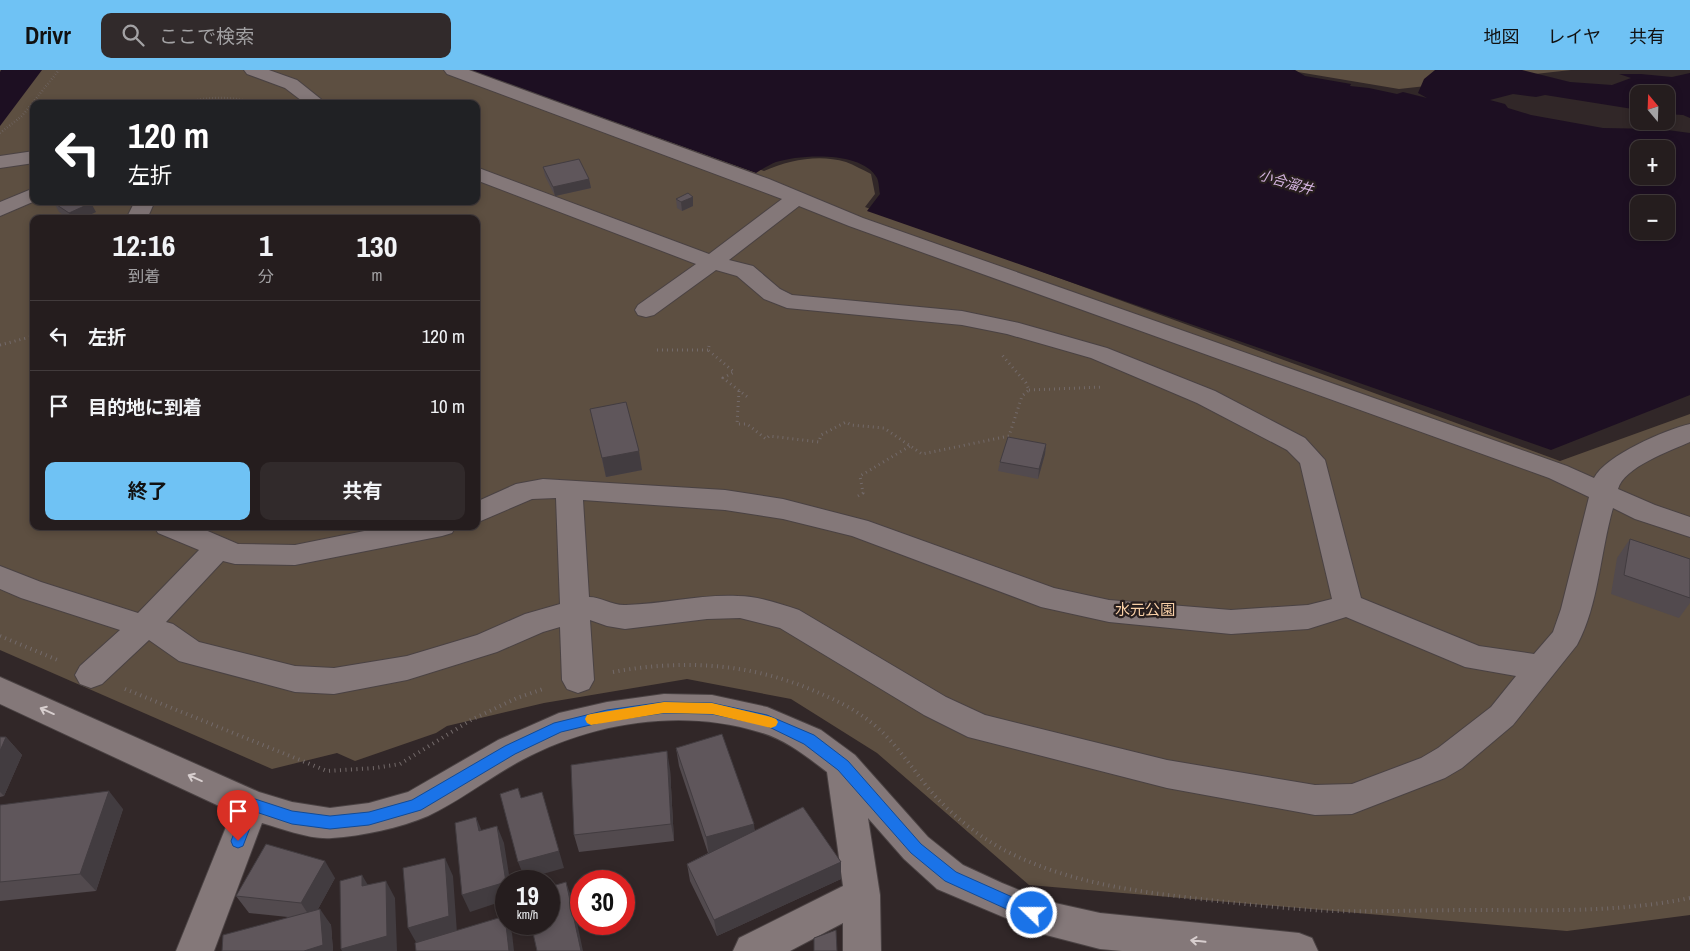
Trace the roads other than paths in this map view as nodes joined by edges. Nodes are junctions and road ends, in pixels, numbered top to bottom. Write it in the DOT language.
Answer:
graph roads {
  1 [pos="253,70"];
  2 [pos="453,70"];
  3 [pos="313,100"];
  4 [pos="30,158"];
  5 [pos="0,162"];
  6 [pos="480,175"];
  7 [pos="30,196"];
  8 [pos="797,197"];
  9 [pos="0,210"];
  10 [pos="712,263"];
  11 [pos="646,310"];
  12 [pos="1690,432"];
  13 [pos="569,489"];
  14 [pos="1604,493"];
  15 [pos="480,511"];
  16 [pos="1690,527"];
  17 [pos="177,530"];
  18 [pos="422,530"];
  19 [pos="218,548"];
  20 [pos="0,577"];
  21 [pos="1348,605"];
  22 [pos="575,612"];
  23 [pos="142,627"];
  24 [pos="1542,668"];
  25 [pos="91,675"];
  26 [pos="578,680"];
  27 [pos="0,690"];
  28 [pos="843,766"];
  29 [pos="252,805"];
  30 [pos="862,895"];
  31 [pos="195,951"];
  32 [pos="752,951"];
  33 [pos="862,951"];
  34 [pos="1299,951"];
  1 -- 3 [label="street"];
  2 -- 8 [label="street"];
  4 -- 5 [label="street"];
  6 -- 10 [label="street"];
  7 -- 9 [label="street"];
  8 -- 10 [label="street"];
  8 -- 14 [label="street"];
  10 -- 11 [label="street"];
  10 -- 21 [label="street"];
  12 -- 14 [label="street"];
  13 -- 15 [label="street"];
  13 -- 21 [label="street"];
  13 -- 22 [label="street"];
  14 -- 16 [label="street"];
  14 -- 24 [label="street"];
  17 -- 19 [label="street"];
  18 -- 19 [label="street"];
  19 -- 23 [label="street"];
  20 -- 23 [label="street"];
  21 -- 24 [label="street"];
  22 -- 23 [label="street"];
  22 -- 24 [label="street"];
  22 -- 26 [label="street"];
  23 -- 25 [label="street"];
  29 -- 27 [label="street, one-way"];
  28 -- 29 [label="street"];
  28 -- 30 [label="street"];
  34 -- 28 [label="street, one-way"];
  29 -- 31 [label="street"];
  30 -- 32 [label="street"];
  30 -- 33 [label="street"];
}
